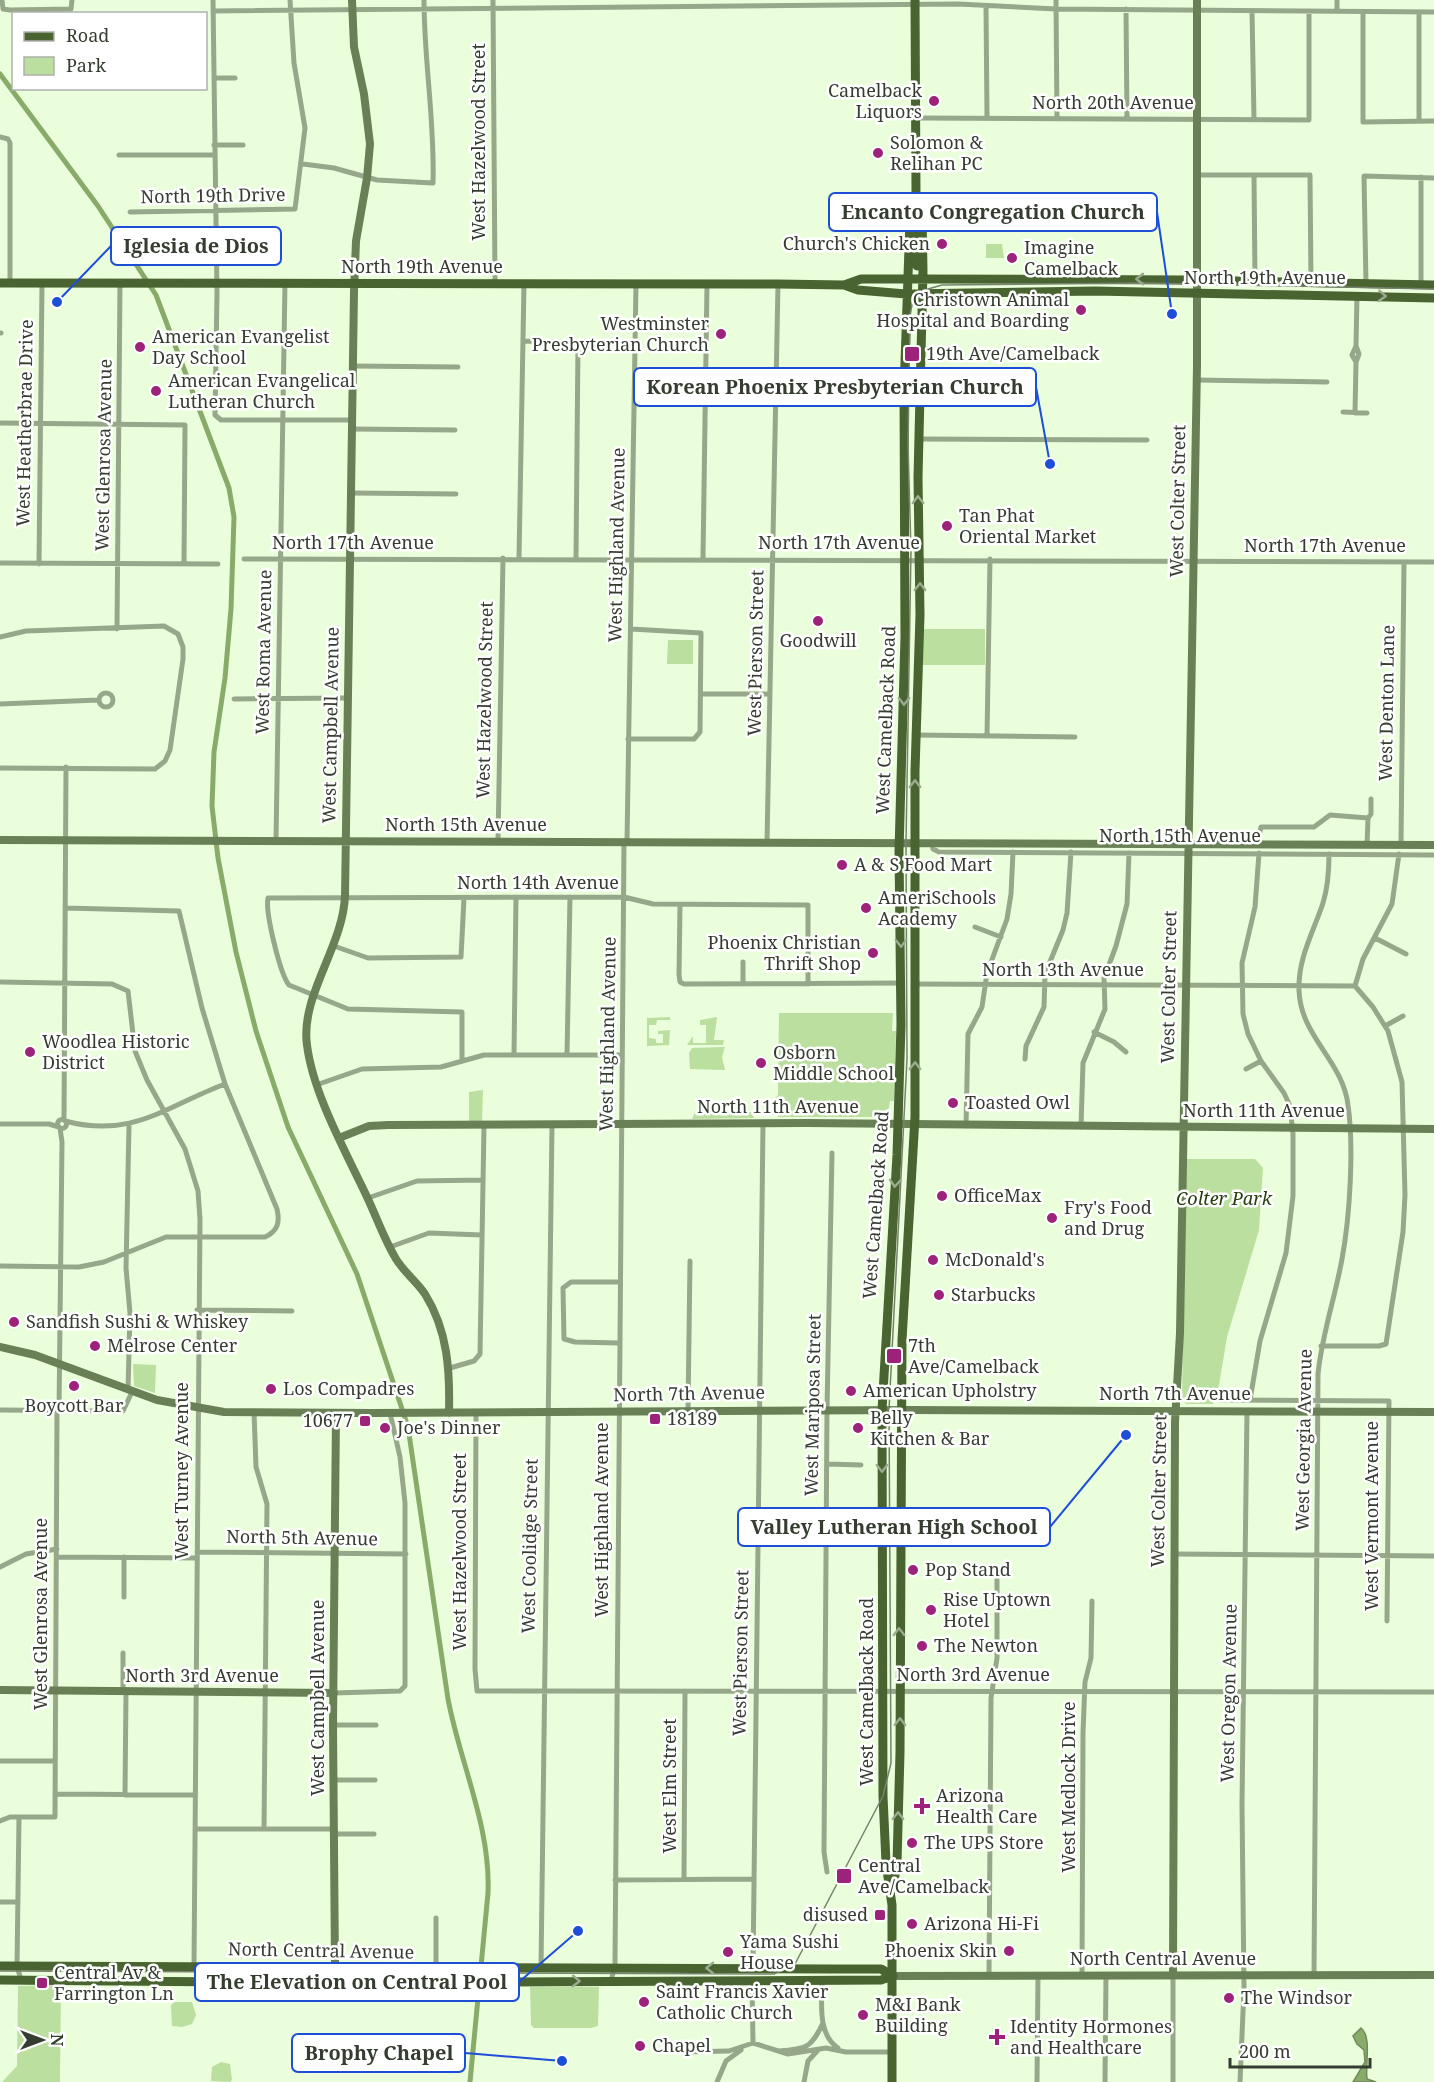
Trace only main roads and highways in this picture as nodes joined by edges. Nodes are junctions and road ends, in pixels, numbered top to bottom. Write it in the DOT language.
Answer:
graph roads {
  1 [pos="915,3"];
  2 [pos="916,193"];
  3 [pos="910,219"];
  4 [pos="906,281"];
  5 [pos="0,283"];
  6 [pos="923,284"];
  7 [pos="844,285"];
  8 [pos="1434,285"];
  9 [pos="906,294"];
  10 [pos="1434,298"];
  11 [pos="885,1839"];
  12 [pos="897,1856"];
  13 [pos="892,1895"];
  14 [pos="0,1966"];
  15 [pos="893,1976"];
  16 [pos="0,1980"];
  17 [pos="892,2082"];
  1 -- 2 [label="main road, West Camelback Road"];
  2 -- 3 [label="main road, West Camelback Road"];
  2 -- 6 [label="main road, West Camelback Road"];
  3 -- 4 [label="main road, West Camelback Road"];
  3 -- 6 [label="main road"];
  4 -- 6 [label="main road, North 19th Avenue"];
  4 -- 7 [label="main road, North 19th Avenue"];
  4 -- 9 [label="main road, West Camelback Road"];
  5 -- 7 [label="main road, North 19th Avenue"];
  8 -- 6 [label="main road, North 19th Avenue, one-way"];
  6 -- 9 [label="main road, North 19th Avenue"];
  6 -- 10 [label="main road, North 19th Avenue, one-way"];
  12 -- 6 [label="main road, West Camelback Road, one-way"];
  7 -- 9 [label="main road, North 19th Avenue"];
  9 -- 11 [label="main road, West Camelback Road, one-way"];
  11 -- 12 [label="main road"];
  11 -- 13 [label="main road, West Camelback Road"];
  12 -- 13 [label="main road, West Camelback Road"];
  13 -- 15 [label="main road, West Camelback Road"];
  15 -- 14 [label="main road, North Central Avenue, one-way"];
  16 -- 15 [label="main road, North Central Avenue, one-way"];
  15 -- 17 [label="main road, West Camelback Road"];
}
